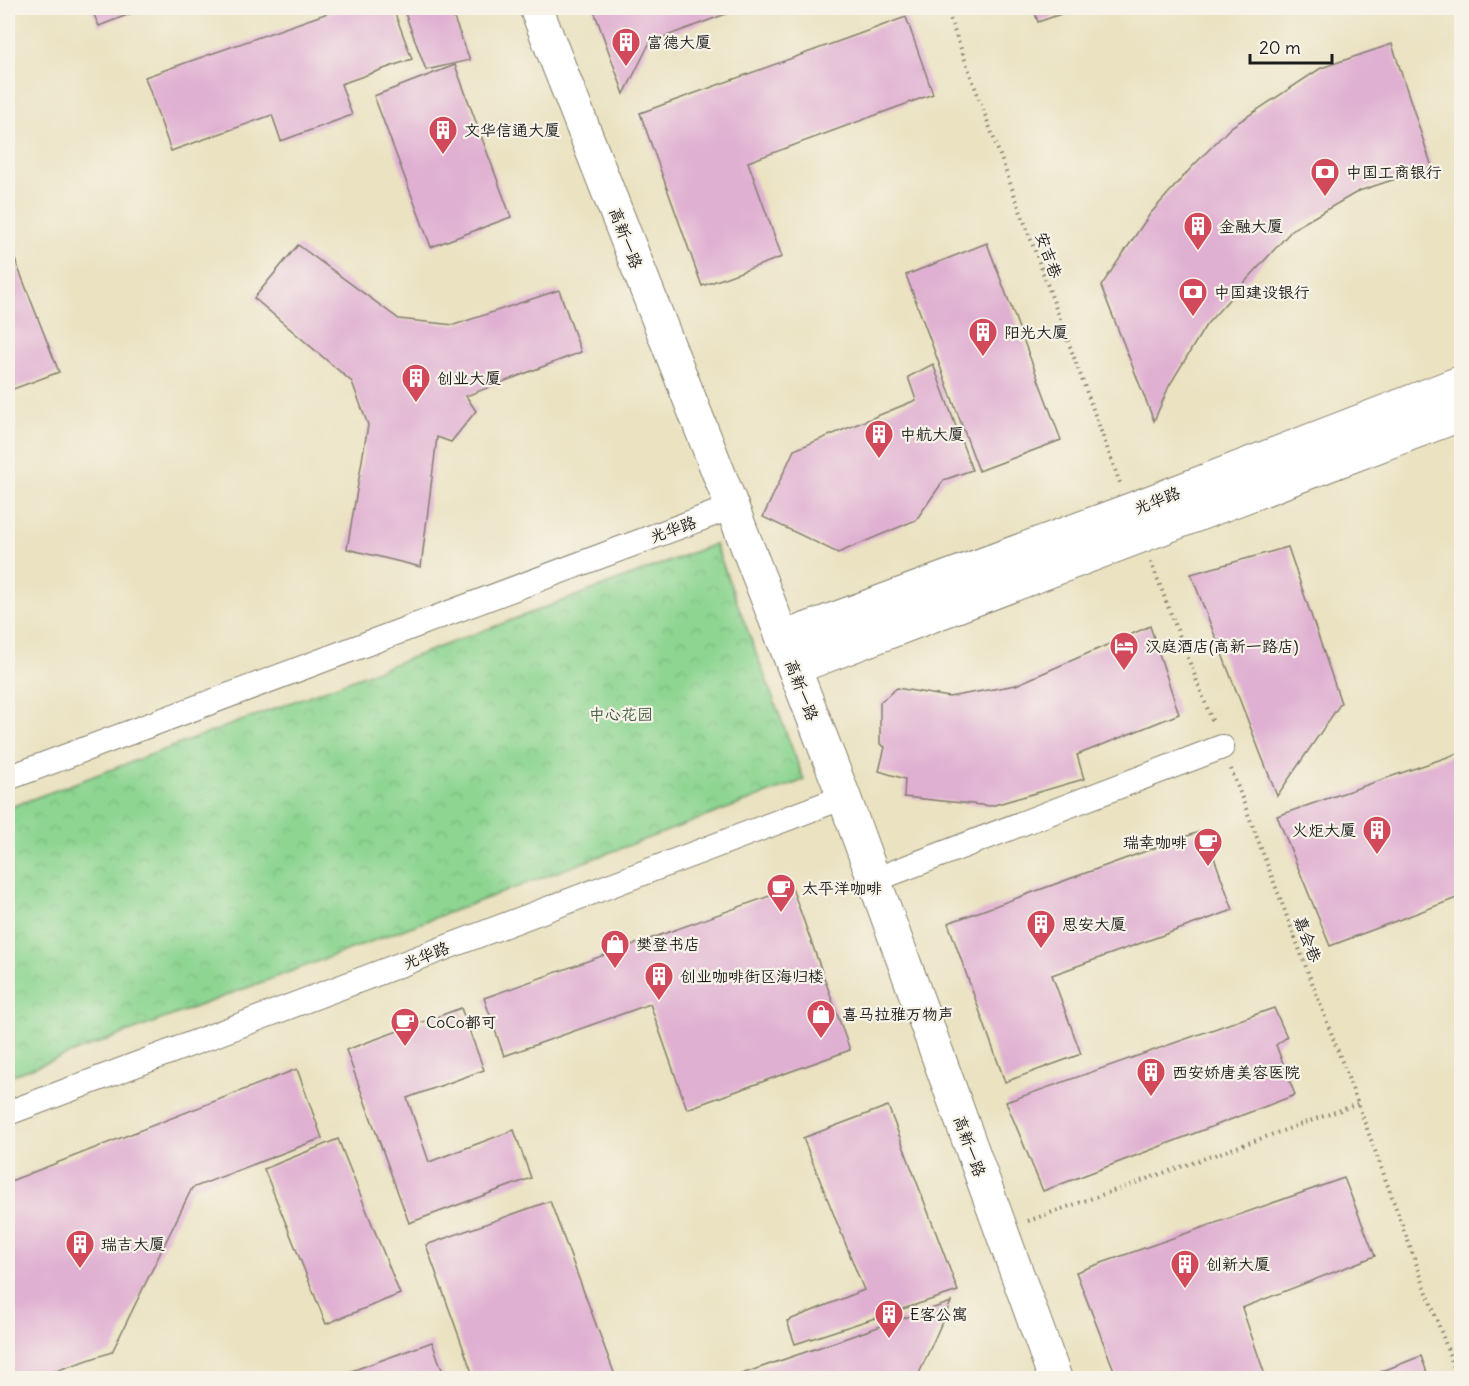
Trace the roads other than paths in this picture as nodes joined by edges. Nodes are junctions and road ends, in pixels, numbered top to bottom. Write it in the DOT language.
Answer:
graph roads {
  1 [pos="536,8"];
  2 [pos="1461,382"];
  3 [pos="1461,414"];
  4 [pos="732,507"];
  5 [pos="1135,523"];
  6 [pos="783,638"];
  7 [pos="794,668"];
  8 [pos="1222,747"];
  9 [pos="8,778"];
  10 [pos="844,796"];
  11 [pos="874,880"];
  12 [pos="8,1113"];
  13 [pos="1055,1378"];
  1 -- 4 [label="street, 高新一路"];
  2 -- 5 [label="street, 光华路"];
  3 -- 5 [label="street, 光华路"];
  4 -- 6 [label="street, 高新一路"];
  4 -- 9 [label="street, 光华路"];
  5 -- 6 [label="street, 光华路"];
  5 -- 7 [label="street, 光华路"];
  6 -- 7 [label="street, 高新一路"];
  7 -- 10 [label="street, 高新一路"];
  8 -- 11 [label="street"];
  10 -- 11 [label="street, 高新一路"];
  10 -- 12 [label="street, 光华路"];
  11 -- 13 [label="street, 高新一路"];
}
